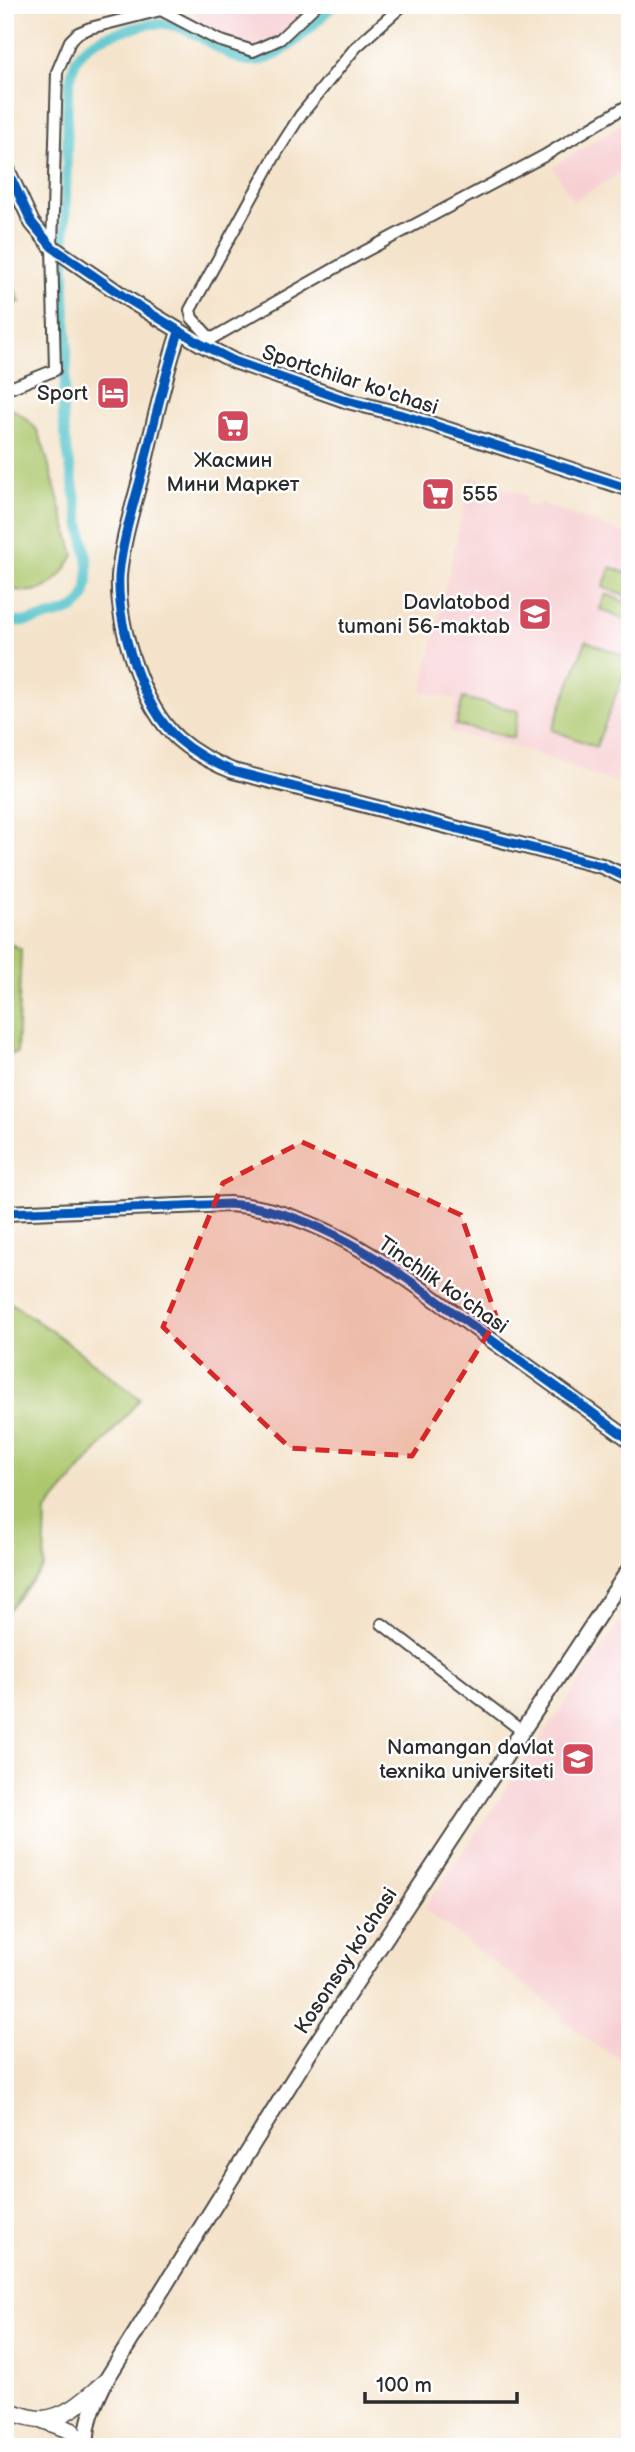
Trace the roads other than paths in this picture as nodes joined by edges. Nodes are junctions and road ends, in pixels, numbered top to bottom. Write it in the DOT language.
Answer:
graph roads {
  1 [pos="316,5"];
  2 [pos="403,5"];
  3 [pos="165,8"];
  4 [pos="630,104"];
  5 [pos="5,165"];
  6 [pos="56,250"];
  7 [pos="179,332"];
  8 [pos="206,342"];
  9 [pos="5,390"];
  10 [pos="630,489"];
  11 [pos="630,879"];
  12 [pos="5,1213"];
  13 [pos="630,1440"];
  14 [pos="630,1568"];
  15 [pos="382,1624"];
  16 [pos="522,1731"];
  17 [pos="104,2382"];
  18 [pos="5,2410"];
  19 [pos="41,2420"];
  20 [pos="81,2447"];
  21 [pos="87,2447"];
  1 -- 3 [label="street"];
  2 -- 8 [label="street"];
  3 -- 6 [label="street"];
  4 -- 8 [label="street"];
  5 -- 6 [label="street, Sportchilar ko'chasi"];
  6 -- 7 [label="street, Sportchilar ko'chasi"];
  6 -- 9 [label="street"];
  7 -- 8 [label="street, Sportchilar ko'chasi"];
  7 -- 11 [label="street"];
  8 -- 10 [label="street, Sportchilar ko'chasi"];
  12 -- 13 [label="street, Tinchlik ko'chasi"];
  14 -- 16 [label="street, Kosonsoy ko’chasi"];
  15 -- 16 [label="street"];
  16 -- 17 [label="street, Kosonsoy ko’chasi"];
  17 -- 19 [label="main road"];
  17 -- 21 [label="street, Kosonsoy ko’chasi"];
  18 -- 19 [label="main road"];
  19 -- 20 [label="main road"];
}
